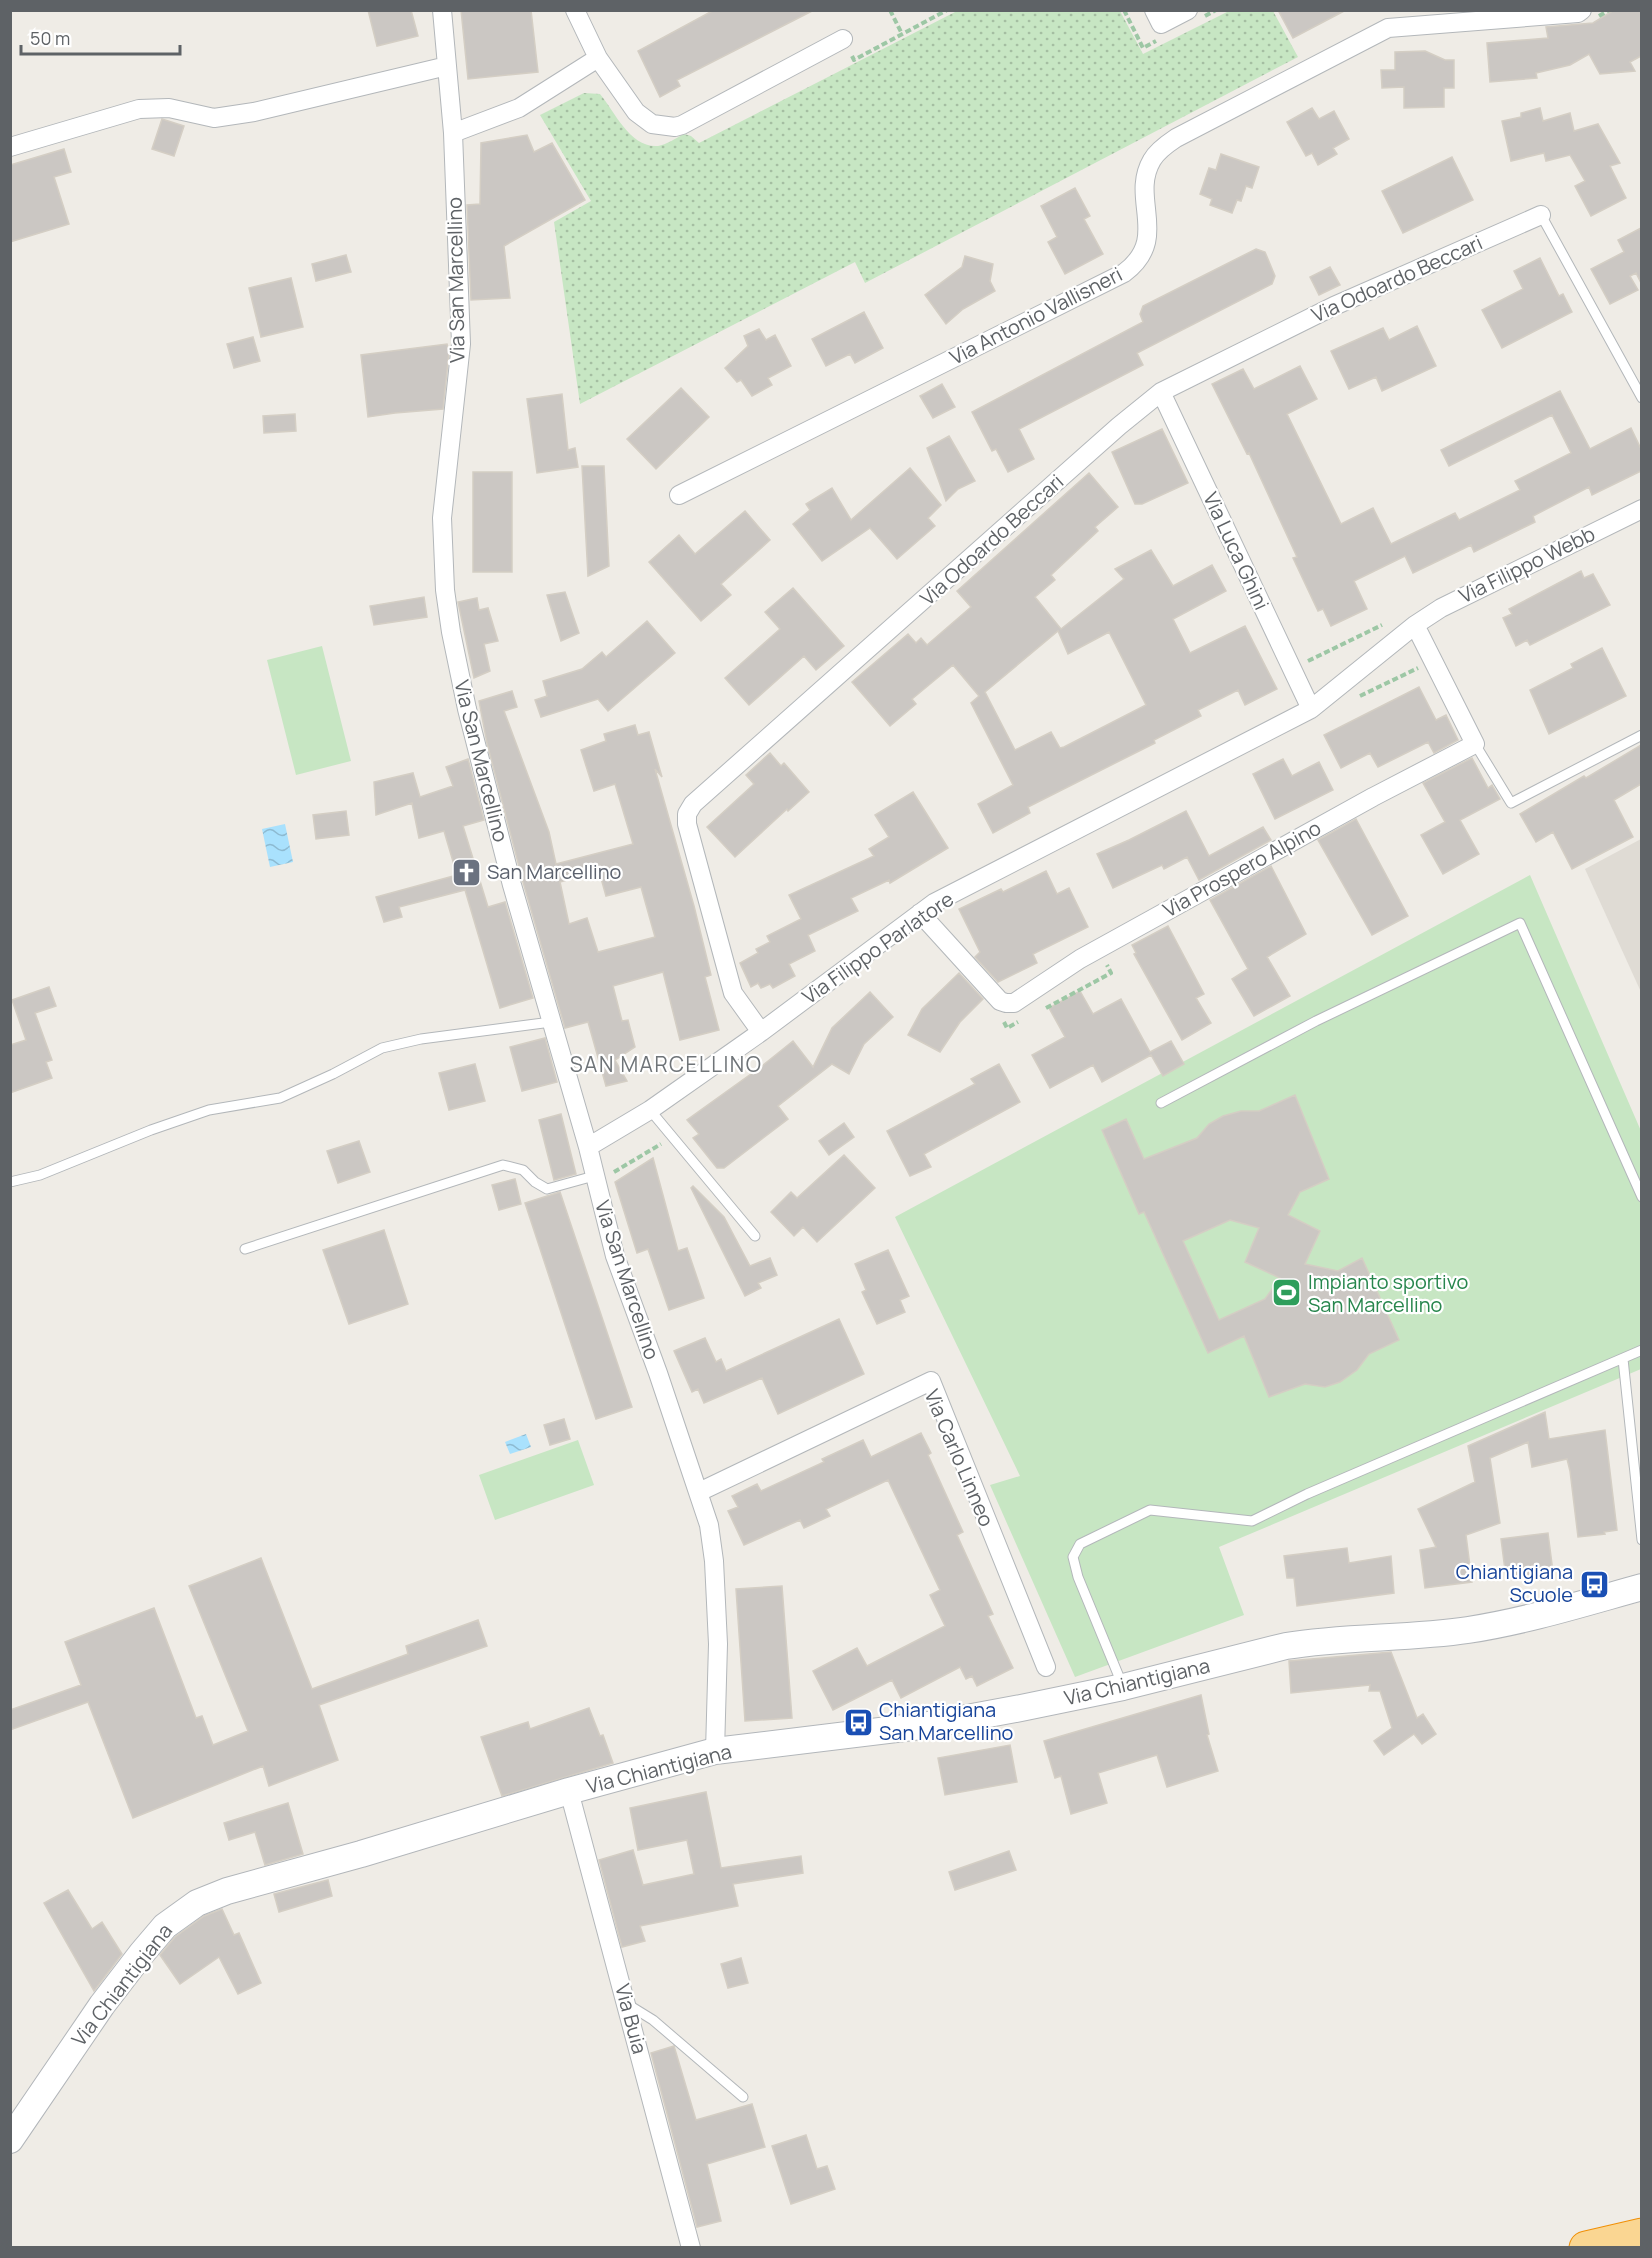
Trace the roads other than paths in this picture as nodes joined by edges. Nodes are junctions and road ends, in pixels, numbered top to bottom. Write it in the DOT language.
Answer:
graph roads {
  1 [pos="442,10"];
  2 [pos="575,10"];
  3 [pos="1154,10"];
  4 [pos="1188,10"];
  5 [pos="1588,14"];
  6 [pos="1437,17"];
  7 [pos="843,39"];
  8 [pos="598,58"];
  9 [pos="447,66"];
  10 [pos="453,133"];
  11 [pos="10,147"];
  12 [pos="1541,215"];
  13 [pos="1161,393"];
  14 [pos="1641,398"];
  15 [pos="679,495"];
  16 [pos="1641,509"];
  17 [pos="1415,626"];
  18 [pos="1311,710"];
  19 [pos="1641,735"];
  20 [pos="1475,744"];
  21 [pos="921,913"];
  22 [pos="551,1022"];
  23 [pos="761,1032"];
  24 [pos="1161,1102"];
  25 [pos="650,1110"];
  26 [pos="588,1147"];
  27 [pos="600,1176"];
  28 [pos="10,1182"];
  29 [pos="1641,1197"];
  30 [pos="755,1236"];
  31 [pos="245,1249"];
  32 [pos="1641,1350"];
  33 [pos="1623,1359"];
  34 [pos="699,1492"];
  35 [pos="1641,1540"];
  36 [pos="1641,1587"];
  37 [pos="1046,1667"];
  38 [pos="1124,1687"];
  39 [pos="715,1751"];
  40 [pos="570,1791"];
  41 [pos="627,2004"];
  42 [pos="743,2097"];
  43 [pos="10,2140"];
  44 [pos="1641,2235"];
  45 [pos="691,2247"];
  46 [pos="1586,2247"];
  1 -- 9 [label="street, Via San Marcellino"];
  2 -- 8 [label="street"];
  3 -- 4 [label="street"];
  5 -- 6 [label="street, Via Antonio Vallisneri"];
  6 -- 15 [label="street, Via Antonio Vallisneri"];
  7 -- 8 [label="street"];
  8 -- 10 [label="street"];
  9 -- 10 [label="street, Via San Marcellino"];
  9 -- 11 [label="street"];
  10 -- 22 [label="street, Via San Marcellino"];
  12 -- 13 [label="street, Via Odoardo Beccari"];
  12 -- 14 [label="lane"];
  13 -- 18 [label="street, Via Luca Ghini"];
  13 -- 23 [label="street, Via Odoardo Beccari"];
  16 -- 17 [label="street, Via Filippo Webb"];
  17 -- 18 [label="street, Via Filippo Webb"];
  17 -- 20 [label="street"];
  18 -- 21 [label="street, Via Filippo Parlatore"];
  19 -- 20 [label="lane"];
  20 -- 21 [label="street, Via Prospero Alpino"];
  21 -- 23 [label="street, Via Filippo Parlatore"];
  22 -- 26 [label="street, Via San Marcellino"];
  22 -- 28 [label="lane"];
  23 -- 25 [label="street, Via Filippo Parlatore"];
  24 -- 29 [label="lane"];
  25 -- 26 [label="street, Via Filippo Parlatore"];
  25 -- 30 [label="lane"];
  26 -- 27 [label="street, Via San Marcellino"];
  27 -- 31 [label="lane"];
  27 -- 34 [label="street, Via San Marcellino"];
  32 -- 33 [label="lane"];
  33 -- 35 [label="lane"];
  33 -- 38 [label="lane"];
  34 -- 37 [label="street, Via Carlo Linneo"];
  34 -- 39 [label="street, Via San Marcellino"];
  36 -- 38 [label="street, Via Chiantigiana"];
  38 -- 39 [label="street, Via Chiantigiana"];
  39 -- 40 [label="street, Via Chiantigiana"];
  40 -- 41 [label="street, Via Buia"];
  40 -- 43 [label="street, Via Chiantigiana"];
  41 -- 42 [label="lane"];
  41 -- 45 [label="street, Via Buia"];
  44 -- 46 [label="highway"];
}
